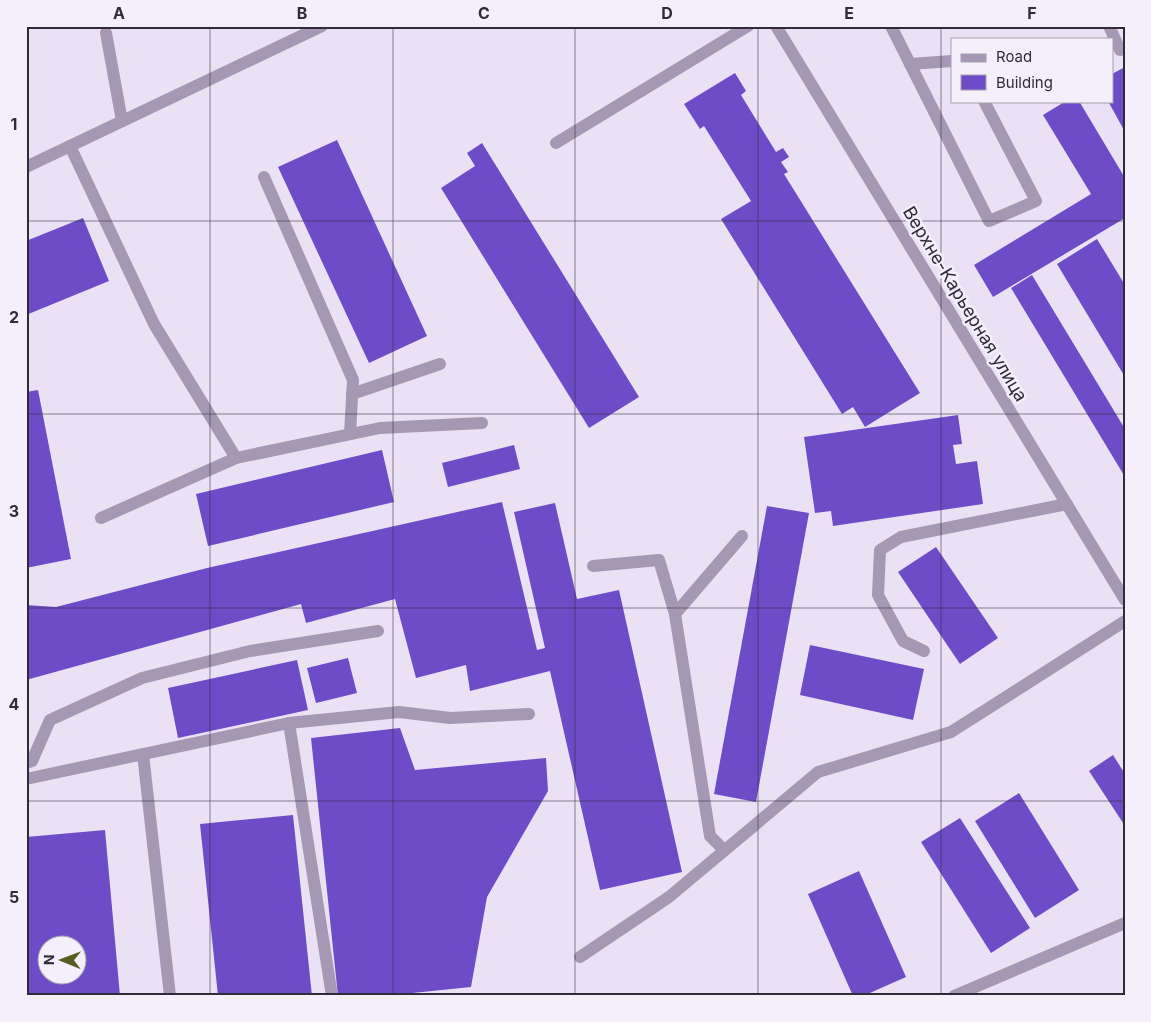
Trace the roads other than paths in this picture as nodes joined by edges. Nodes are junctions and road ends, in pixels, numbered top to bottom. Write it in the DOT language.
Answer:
graph roads {
  1 [pos="322,26"];
  2 [pos="748,26"];
  3 [pos="776,26"];
  4 [pos="891,26"];
  5 [pos="1109,26"];
  6 [pos="106,33"];
  7 [pos="1120,50"];
  8 [pos="951,61"];
  9 [pos="910,64"];
  10 [pos="985,102"];
  11 [pos="122,121"];
  12 [pos="556,143"];
  13 [pos="70,146"];
  14 [pos="26,167"];
  15 [pos="264,178"];
  16 [pos="440,364"];
  17 [pos="352,394"];
  18 [pos="482,423"];
  19 [pos="350,434"];
  20 [pos="236,458"];
  21 [pos="1067,504"];
  22 [pos="101,518"];
  23 [pos="742,536"];
  24 [pos="594,566"];
  25 [pos="1125,600"];
  26 [pos="675,614"];
  27 [pos="1125,621"];
  28 [pos="378,631"];
  29 [pos="924,651"];
  30 [pos="529,714"];
  31 [pos="289,724"];
  32 [pos="143,754"];
  33 [pos="26,763"];
  34 [pos="26,779"];
  35 [pos="723,849"];
  36 [pos="1125,923"];
  37 [pos="580,957"];
  38 [pos="170,996"];
  39 [pos="332,996"];
  40 [pos="954,996"];
  1 -- 11 [label="street"];
  2 -- 12 [label="street"];
  3 -- 21 [label="street, Верхне-Карьерная улица"];
  4 -- 9 [label="street"];
  5 -- 7 [label="street"];
  6 -- 11 [label="street"];
  8 -- 9 [label="street"];
  9 -- 10 [label="street"];
  11 -- 13 [label="street"];
  13 -- 14 [label="street"];
  13 -- 20 [label="street"];
  15 -- 17 [label="street"];
  16 -- 17 [label="street"];
  17 -- 19 [label="street"];
  18 -- 19 [label="street"];
  19 -- 20 [label="street"];
  20 -- 22 [label="street"];
  21 -- 25 [label="street, Верхне-Карьерная улица"];
  21 -- 29 [label="street"];
  23 -- 26 [label="street"];
  24 -- 26 [label="street"];
  26 -- 35 [label="street"];
  27 -- 35 [label="street"];
  28 -- 33 [label="street"];
  30 -- 31 [label="street"];
  31 -- 32 [label="street"];
  31 -- 39 [label="street"];
  32 -- 34 [label="street"];
  32 -- 38 [label="street"];
  35 -- 37 [label="street"];
  36 -- 40 [label="street"];
}
